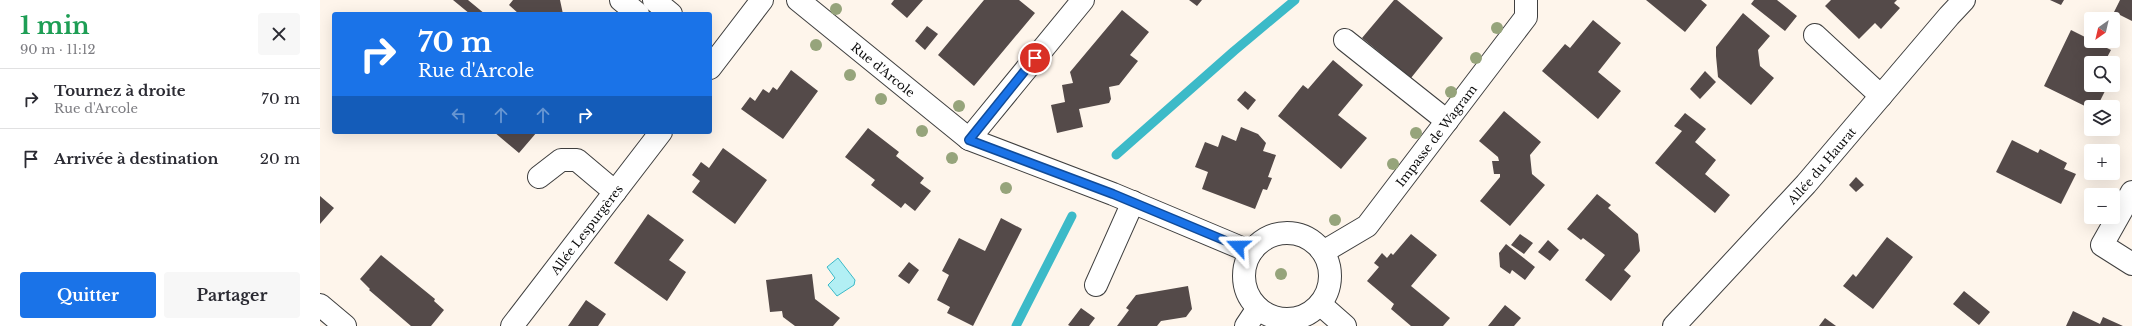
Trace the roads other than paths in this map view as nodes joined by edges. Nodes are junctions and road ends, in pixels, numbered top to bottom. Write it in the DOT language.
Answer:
graph roads {
  1 [pos="622,0"];
  2 [pos="654,0"];
  3 [pos="762,0"];
  4 [pos="798,0"];
  5 [pos="1083,0"];
  6 [pos="1526,0"];
  7 [pos="1964,0"];
  8 [pos="636,12"];
  9 [pos="669,12"];
  10 [pos="1815,35"];
  11 [pos="1345,40"];
  12 [pos="713,57"];
  13 [pos="1881,96"];
  14 [pos="1447,121"];
  15 [pos="659,134"];
  16 [pos="969,140"];
  17 [pos="539,177"];
  18 [pos="615,192"];
  19 [pos="2132,192"];
  20 [pos="1133,202"];
  21 [pos="1251,252"];
  22 [pos="1323,252"];
  23 [pos="2132,264"];
  24 [pos="1096,285"];
  25 [pos="1320,304"];
  26 [pos="320,305"];
  27 [pos="1258,308"];
  28 [pos="345,326"];
  29 [pos="512,326"];
  30 [pos="1246,326"];
  31 [pos="1345,326"];
  32 [pos="1674,326"];
  1 -- 8 [label="street"];
  2 -- 9 [label="street"];
  3 -- 12 [label="street"];
  4 -- 16 [label="street, Rue d'Arcole"];
  5 -- 16 [label="street"];
  6 -- 14 [label="street, Impasse de Wagram"];
  7 -- 13 [label="street, Allée du Haurat"];
  10 -- 13 [label="street"];
  11 -- 14 [label="street"];
  13 -- 32 [label="street, Allée du Haurat"];
  14 -- 22 [label="street, Impasse de Wagram"];
  15 -- 18 [label="street, Allée Lespurgères"];
  16 -- 20 [label="street, Rue d'Arcole"];
  17 -- 18 [label="street"];
  18 -- 29 [label="street, Allée Lespurgères"];
  19 -- 23 [label="street"];
  20 -- 21 [label="street, Rue d'Arcole"];
  20 -- 24 [label="street"];
  21 -- 22 [label="street"];
  21 -- 27 [label="street"];
  22 -- 25 [label="street"];
  25 -- 27 [label="street"];
  25 -- 31 [label="street"];
  26 -- 28 [label="street"];
  27 -- 30 [label="street"];
}
